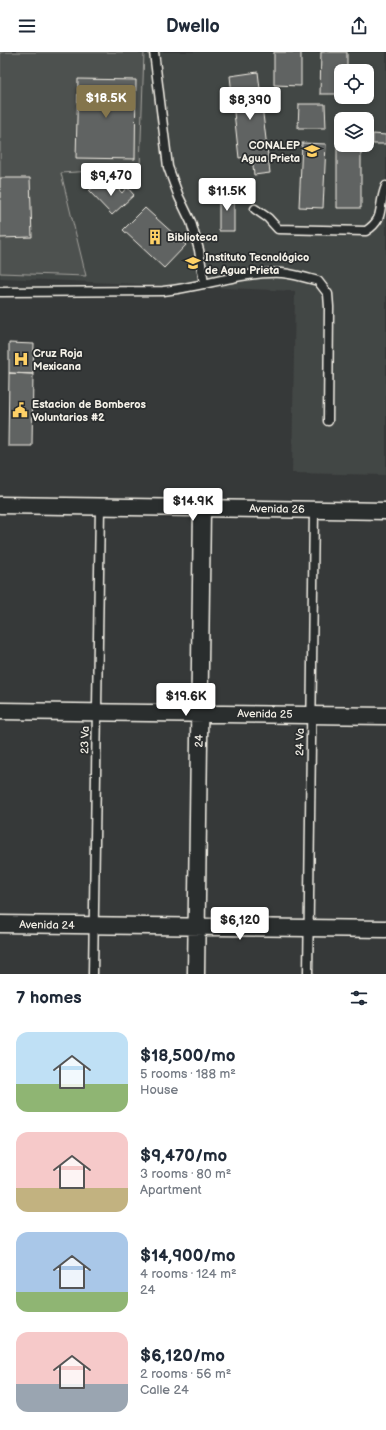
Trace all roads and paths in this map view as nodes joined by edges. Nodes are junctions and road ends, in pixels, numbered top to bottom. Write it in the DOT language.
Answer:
graph roads {
  1 [pos="154,52"];
  2 [pos="386,186"];
  3 [pos="255,209"];
  4 [pos="204,284"];
  5 [pos="0,292"];
  6 [pos="328,421"];
  7 [pos="0,505"];
  8 [pos="100,507"];
  9 [pos="202,508"];
  10 [pos="314,510"];
  11 [pos="386,510"];
  12 [pos="0,711"];
  13 [pos="97,712"];
  14 [pos="200,713"];
  15 [pos="311,715"];
  16 [pos="386,716"];
  17 [pos="0,924"];
  18 [pos="94,925"];
  19 [pos="197,927"];
  20 [pos="308,928"];
  21 [pos="386,929"];
  22 [pos="93,974"];
  23 [pos="196,974"];
  24 [pos="308,974"];
  1 -- 4 [label="lane"];
  2 -- 3 [label="lane"];
  4 -- 5 [label="lane"];
  4 -- 6 [label="lane"];
  7 -- 8 [label="street, Avenida 26"];
  8 -- 9 [label="street, Avenida 26"];
  8 -- 13 [label="lane, 23 Va"];
  9 -- 10 [label="street, Avenida 26"];
  9 -- 14 [label="street, 24"];
  10 -- 11 [label="street, Avenida 26"];
  10 -- 15 [label="lane, 24 Va"];
  12 -- 13 [label="street, Avenida 25"];
  13 -- 14 [label="street, Avenida 25"];
  13 -- 18 [label="lane, 23 Va"];
  14 -- 15 [label="street, Avenida 25"];
  14 -- 19 [label="street, 24"];
  15 -- 16 [label="street, Avenida 25"];
  15 -- 20 [label="lane, 24 Va"];
  17 -- 18 [label="street, Avenida 24"];
  18 -- 19 [label="street, Avenida 24"];
  18 -- 22 [label="lane, 23 Va"];
  19 -- 20 [label="street, Avenida 24"];
  19 -- 23 [label="street, 24"];
  20 -- 21 [label="street, Avenida 24"];
  20 -- 24 [label="lane, 24 Va"];
}
